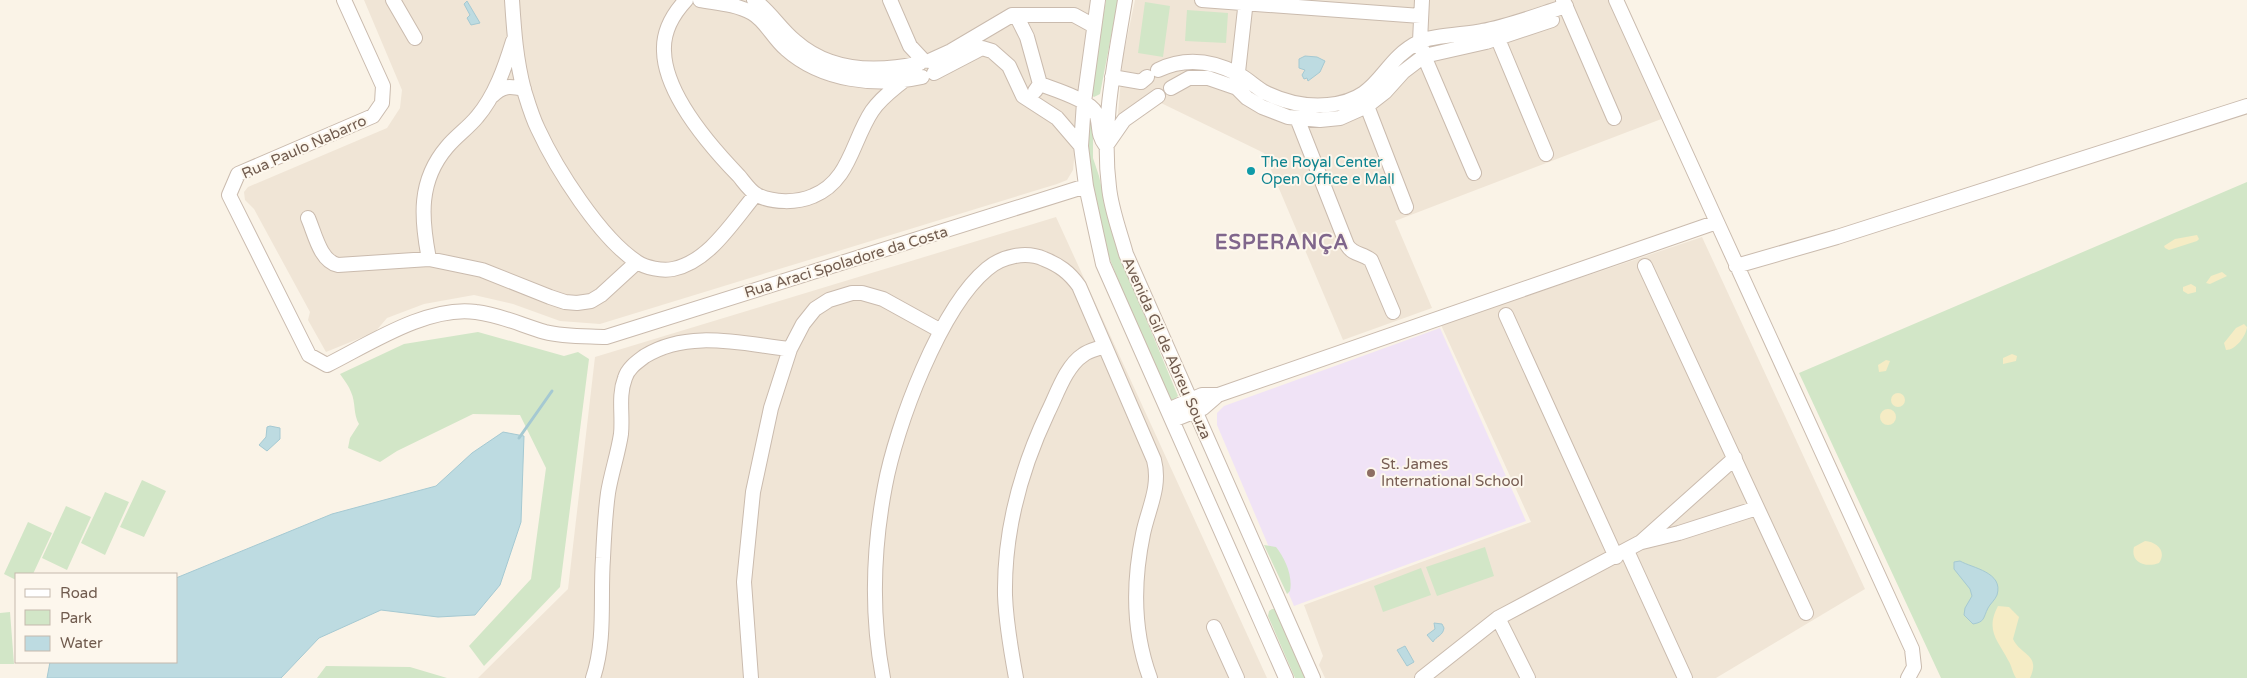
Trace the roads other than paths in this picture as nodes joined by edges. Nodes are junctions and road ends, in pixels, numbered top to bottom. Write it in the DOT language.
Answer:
graph roads {
  1 [pos="344,0"];
  2 [pos="393,0"];
  3 [pos="686,0"];
  4 [pos="700,0"];
  5 [pos="890,0"];
  6 [pos="1098,0"];
  7 [pos="1125,0"];
  8 [pos="1202,0"];
  9 [pos="1422,0"];
  10 [pos="1616,0"];
  11 [pos="511,2"];
  12 [pos="1246,2"];
  13 [pos="755,4"];
  14 [pos="1566,7"];
  15 [pos="1016,15"];
  16 [pos="1421,16"];
  17 [pos="1094,26"];
  18 [pos="1496,34"];
  19 [pos="415,38"];
  20 [pos="513,40"];
  21 [pos="1420,41"];
  22 [pos="1424,56"];
  23 [pos="926,67"];
  24 [pos="1112,77"];
  25 [pos="903,81"];
  26 [pos="1237,81"];
  27 [pos="1040,84"];
  28 [pos="1170,88"];
  29 [pos="524,89"];
  30 [pos="1158,96"];
  31 [pos="490,98"];
  32 [pos="1029,100"];
  33 [pos="1084,102"];
  34 [pos="1367,106"];
  35 [pos="2247,106"];
  36 [pos="1297,118"];
  37 [pos="1614,118"];
  38 [pos="1082,146"];
  39 [pos="1106,146"];
  40 [pos="1546,154"];
  41 [pos="1474,173"];
  42 [pos="1086,186"];
  43 [pos="756,194"];
  44 [pos="1406,206"];
  45 [pos="308,218"];
  46 [pos="1716,222"];
  47 [pos="429,259"];
  48 [pos="637,262"];
  49 [pos="1645,266"];
  50 [pos="1736,266"];
  51 [pos="1393,312"];
  52 [pos="1506,315"];
  53 [pos="941,331"];
  54 [pos="606,337"];
  55 [pos="1104,346"];
  56 [pos="790,349"];
  57 [pos="1192,406"];
  58 [pos="1171,415"];
  59 [pos="1735,458"];
  60 [pos="1757,508"];
  61 [pos="1641,542"];
  62 [pos="1622,554"];
  63 [pos="1806,613"];
  64 [pos="1498,618"];
  65 [pos="1214,627"];
  66 [pos="592,678"];
  67 [pos="751,678"];
  68 [pos="883,678"];
  69 [pos="1016,678"];
  70 [pos="1150,678"];
  71 [pos="1237,678"];
  72 [pos="1286,678"];
  73 [pos="1313,678"];
  74 [pos="1422,678"];
  75 [pos="1528,678"];
  76 [pos="1685,678"];
  77 [pos="1908,678"];
  1 -- 54 [label="street, Rua Paulo Nabarro"];
  2 -- 19 [label="street"];
  3 -- 43 [label="street"];
  4 -- 13 [label="street"];
  5 -- 23 [label="street"];
  6 -- 17 [label="street, Avenida Gil de Abreu Souza"];
  7 -- 24 [label="street, Avenida Gil de Abreu Souza"];
  8 -- 12 [label="street"];
  9 -- 16 [label="street"];
  10 -- 46 [label="street"];
  11 -- 20 [label="street"];
  12 -- 16 [label="street"];
  12 -- 26 [label="street"];
  13 -- 23 [label="street"];
  13 -- 25 [label="street"];
  14 -- 18 [label="street"];
  14 -- 37 [label="street"];
  15 -- 17 [label="street"];
  15 -- 23 [label="street"];
  15 -- 27 [label="street"];
  16 -- 21 [label="street"];
  17 -- 33 [label="street, Avenida Gil de Abreu Souza"];
  18 -- 21 [label="street"];
  18 -- 22 [label="street"];
  18 -- 40 [label="street"];
  20 -- 29 [label="street"];
  20 -- 31 [label="street"];
  21 -- 22 [label="street"];
  21 -- 26 [label="street"];
  22 -- 34 [label="street"];
  22 -- 41 [label="street"];
  23 -- 25 [label="street"];
  23 -- 32 [label="street"];
  24 -- 26 [label="street"];
  24 -- 39 [label="street, Avenida Gil de Abreu Souza"];
  25 -- 43 [label="street"];
  26 -- 28 [label="street"];
  26 -- 36 [label="street"];
  27 -- 32 [label="street"];
  27 -- 33 [label="street"];
  29 -- 31 [label="street"];
  29 -- 48 [label="street"];
  30 -- 39 [label="street"];
  31 -- 47 [label="street"];
  32 -- 38 [label="street"];
  33 -- 38 [label="street, Avenida Gil de Abreu Souza"];
  33 -- 39 [label="street"];
  34 -- 36 [label="street"];
  34 -- 44 [label="street"];
  35 -- 50 [label="street"];
  36 -- 51 [label="street"];
  38 -- 42 [label="street, Avenida Gil de Abreu Souza"];
  39 -- 57 [label="street, Avenida Gil de Abreu Souza"];
  42 -- 54 [label="street, Rua Araci Spoladore da Costa"];
  42 -- 58 [label="street, Avenida Gil de Abreu Souza"];
  43 -- 48 [label="street"];
  45 -- 47 [label="street"];
  46 -- 50 [label="street"];
  46 -- 57 [label="street"];
  47 -- 48 [label="street"];
  49 -- 59 [label="street"];
  50 -- 77 [label="street"];
  52 -- 62 [label="street"];
  53 -- 55 [label="street"];
  53 -- 56 [label="street"];
  53 -- 68 [label="street"];
  55 -- 69 [label="street"];
  55 -- 70 [label="street"];
  56 -- 66 [label="street"];
  56 -- 67 [label="street"];
  57 -- 58 [label="street"];
  57 -- 73 [label="street, Avenida Gil de Abreu Souza"];
  58 -- 72 [label="street, Avenida Gil de Abreu Souza"];
  59 -- 60 [label="street"];
  59 -- 61 [label="street"];
  60 -- 61 [label="street"];
  60 -- 63 [label="street"];
  61 -- 62 [label="street"];
  62 -- 64 [label="street"];
  62 -- 76 [label="street"];
  64 -- 74 [label="street"];
  64 -- 75 [label="street"];
  65 -- 71 [label="street"];
}
